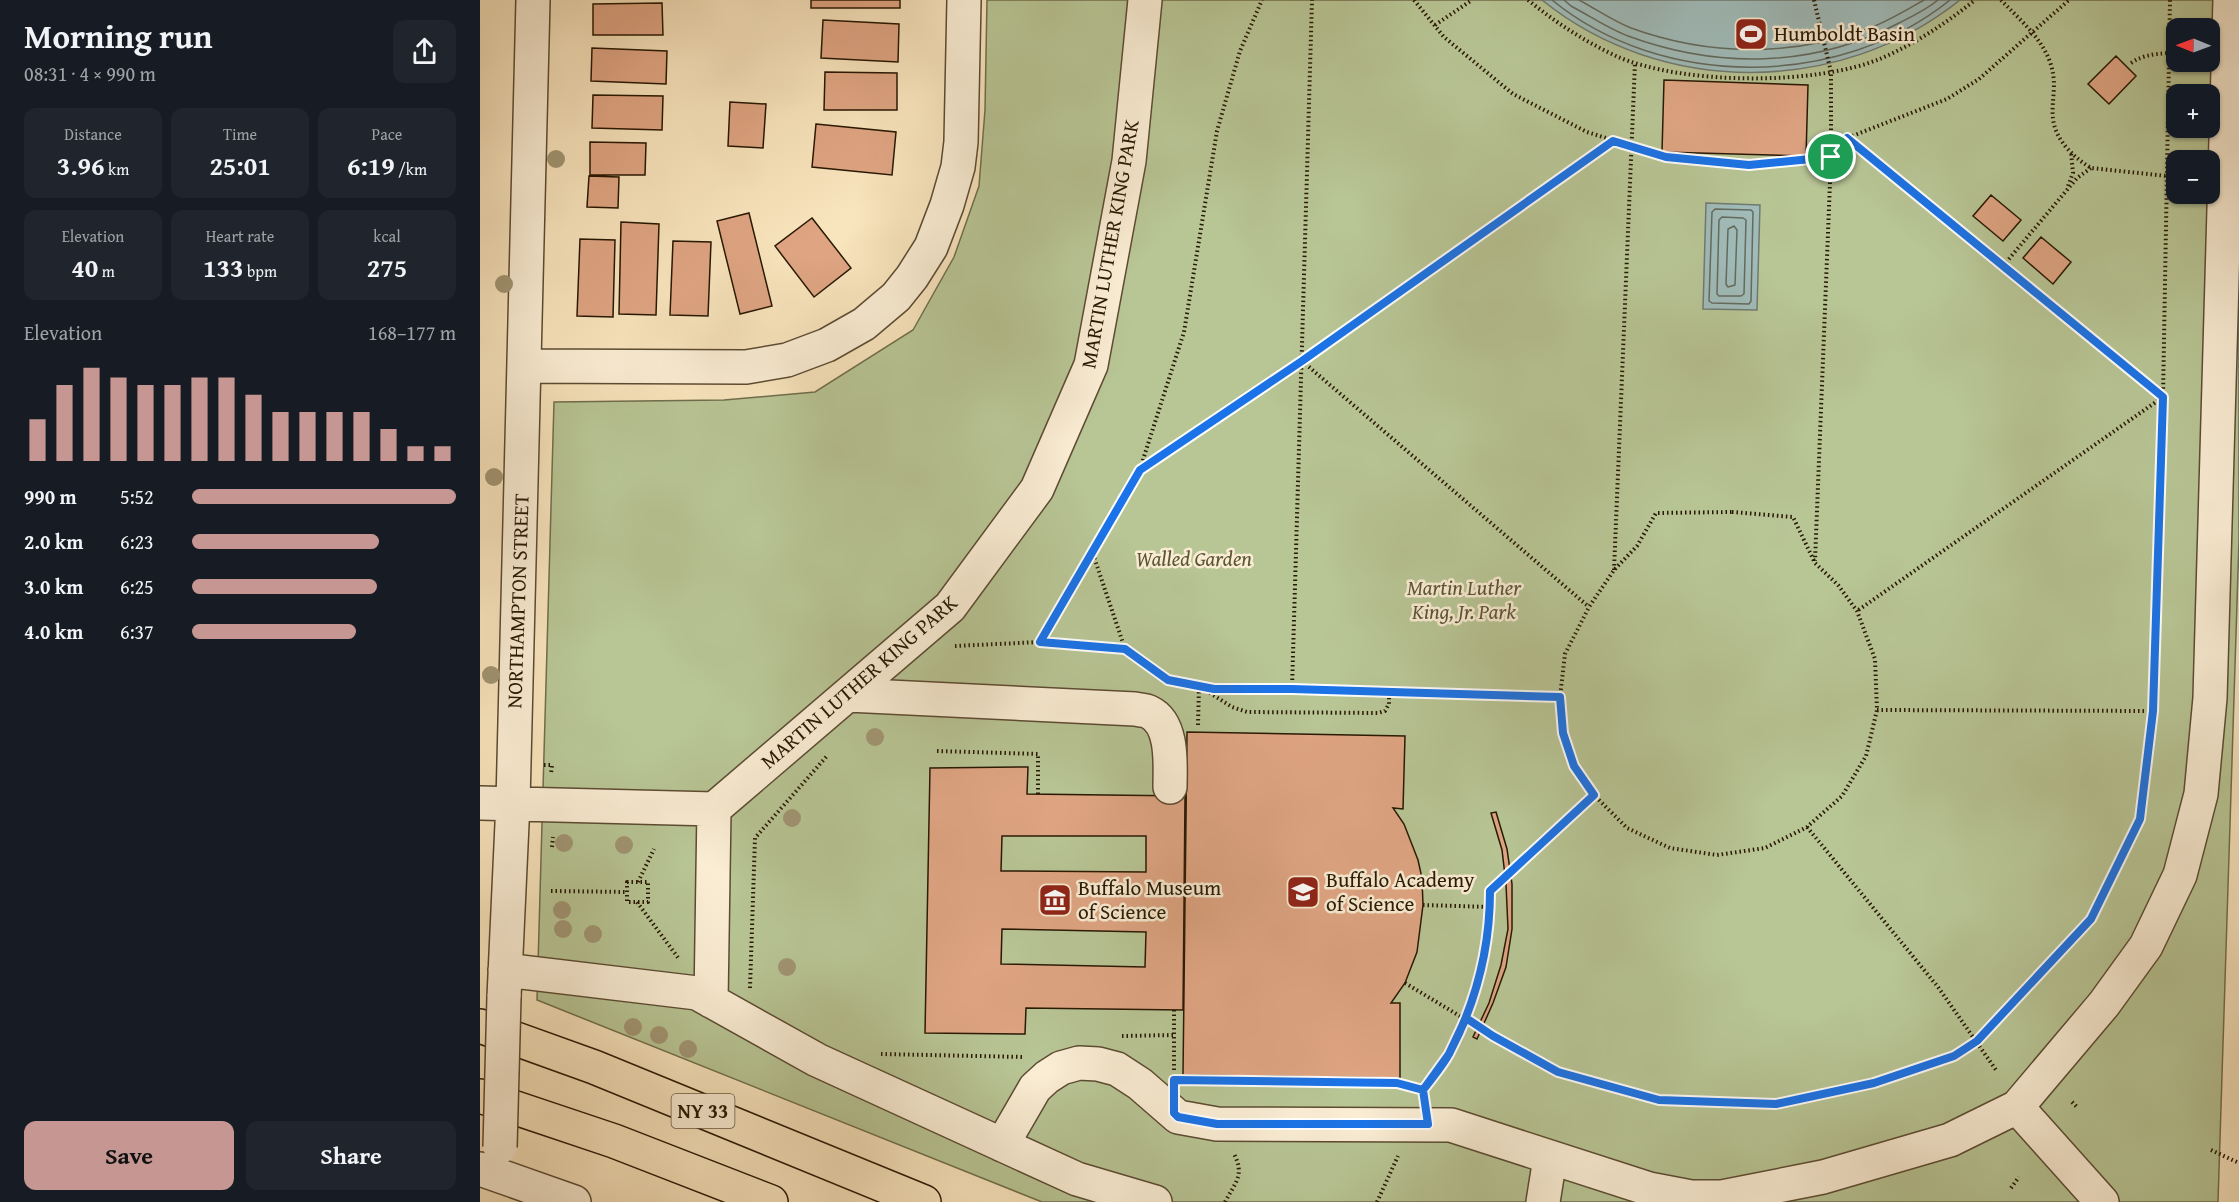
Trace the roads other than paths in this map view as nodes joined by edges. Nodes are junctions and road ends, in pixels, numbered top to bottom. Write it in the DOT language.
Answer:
graph roads {
  1 [pos="533,0"];
  2 [pos="964,0"];
  3 [pos="1145,0"];
  4 [pos="2230,0"];
  5 [pos="2231,266"];
  6 [pos="524,366"];
  7 [pos="848,695"];
  8 [pos="1170,787"];
  9 [pos="513,802"];
  10 [pos="480,803"];
  11 [pos="714,809"];
  12 [pos="504,984"];
  13 [pos="711,1001"];
  14 [pos="480,1026"];
  15 [pos="480,1095"];
  16 [pos="2017,1107"];
  17 [pos="1002,1145"];
  18 [pos="1550,1158"];
  19 [pos="495,1173"];
  20 [pos="1689,1200"];
  21 [pos="574,1202"];
  22 [pos="771,1202"];
  23 [pos="924,1202"];
  24 [pos="1155,1202"];
  25 [pos="1543,1202"];
  26 [pos="2102,1202"];
  1 -- 6 [label="street, NORTHAMPTON STREET"];
  2 -- 6 [label="street"];
  3 -- 7 [label="street, MARTIN LUTHER KING PARK"];
  4 -- 5 [label="street"];
  5 -- 16 [label="street"];
  6 -- 9 [label="street, NORTHAMPTON STREET"];
  7 -- 8 [label="street"];
  7 -- 11 [label="street, MARTIN LUTHER KING PARK"];
  9 -- 10 [label="street"];
  9 -- 11 [label="street"];
  9 -- 12 [label="street, NORTHAMPTON STREET"];
  11 -- 13 [label="street"];
  12 -- 13 [label="street"];
  12 -- 19 [label="street, NORTHAMPTON STREET, bridge"];
  13 -- 17 [label="street"];
  14 -- 23 [label="highway, NY 33"];
  15 -- 22 [label="highway"];
  16 -- 20 [label="street"];
  16 -- 26 [label="street"];
  17 -- 18 [label="street"];
  17 -- 24 [label="street"];
  18 -- 20 [label="street"];
  18 -- 25 [label="street"];
  19 -- 21 [label="street"];
}
